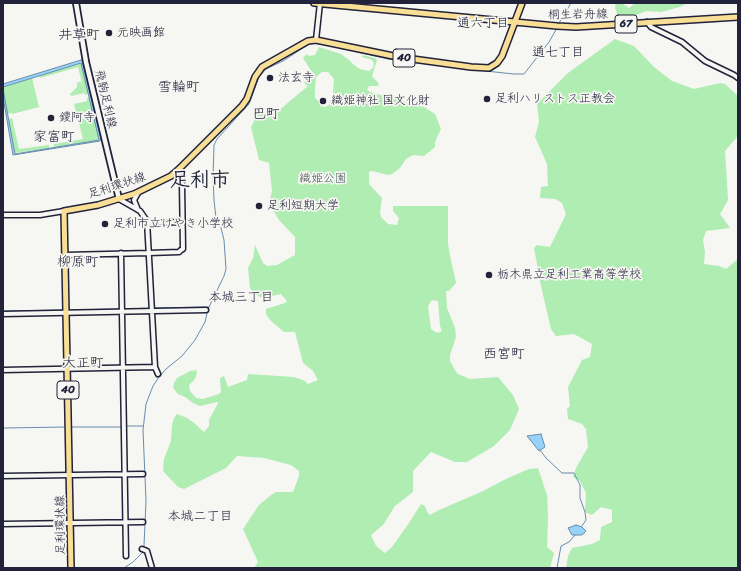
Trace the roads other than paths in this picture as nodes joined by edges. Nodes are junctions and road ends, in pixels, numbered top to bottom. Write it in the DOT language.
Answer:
graph roads {
  1 [pos="76,3"];
  2 [pos="314,3"];
  3 [pos="320,3"];
  4 [pos="522,3"];
  5 [pos="738,16"];
  6 [pos="647,22"];
  7 [pos="515,23"];
  8 [pos="316,40"];
  9 [pos="738,78"];
  10 [pos="177,171"];
  11 [pos="138,192"];
  12 [pos="119,199"];
  13 [pos="138,210"];
  14 [pos="64,211"];
  15 [pos="3,215"];
  16 [pos="182,222"];
  17 [pos="147,223"];
  18 [pos="121,253"];
  19 [pos="149,253"];
  20 [pos="65,255"];
  21 [pos="206,310"];
  22 [pos="152,311"];
  23 [pos="122,312"];
  24 [pos="66,313"];
  25 [pos="3,314"];
  26 [pos="155,367"];
  27 [pos="68,368"];
  28 [pos="123,368"];
  29 [pos="3,370"];
  30 [pos="158,374"];
  31 [pos="124,474"];
  32 [pos="143,474"];
  33 [pos="70,475"];
  34 [pos="3,476"];
  35 [pos="126,522"];
  36 [pos="143,522"];
  37 [pos="3,524"];
  38 [pos="71,524"];
  39 [pos="142,549"];
  40 [pos="126,556"];
  41 [pos="71,568"];
  42 [pos="152,568"];
  1 -- 12 [label="main road, 飛駒足利線"];
  2 -- 3 [label="main road, 67"];
  3 -- 7 [label="main road, 67"];
  3 -- 8 [label="street"];
  4 -- 7 [label="main road, 40"];
  5 -- 6 [label="main road, 桐生岩舟線 / 67"];
  6 -- 7 [label="main road, 桐生岩舟線 / 67"];
  6 -- 9 [label="street"];
  7 -- 8 [label="main road, 40"];
  8 -- 10 [label="main road, 足利環状線"];
  10 -- 11 [label="main road, 足利環状線"];
  10 -- 16 [label="street"];
  11 -- 12 [label="main road, 足利環状線"];
  11 -- 13 [label="street"];
  12 -- 13 [label="street"];
  12 -- 14 [label="main road, 足利環状線"];
  13 -- 17 [label="street"];
  14 -- 15 [label="street"];
  14 -- 20 [label="main road, 足利環状線 / 40"];
  16 -- 17 [label="street"];
  16 -- 19 [label="street"];
  17 -- 19 [label="street"];
  18 -- 19 [label="street"];
  18 -- 20 [label="street"];
  18 -- 23 [label="street"];
  19 -- 22 [label="street"];
  20 -- 24 [label="main road, 足利環状線 / 40"];
  21 -- 22 [label="street"];
  22 -- 23 [label="street"];
  22 -- 26 [label="street"];
  23 -- 24 [label="street"];
  23 -- 28 [label="street"];
  24 -- 25 [label="street"];
  24 -- 27 [label="main road, 足利環状線 / 40"];
  26 -- 28 [label="street"];
  26 -- 30 [label="street"];
  27 -- 28 [label="street"];
  27 -- 29 [label="street"];
  27 -- 33 [label="main road, 足利環状線 / 40"];
  28 -- 31 [label="street"];
  31 -- 32 [label="street"];
  31 -- 33 [label="street"];
  31 -- 35 [label="street"];
  33 -- 34 [label="street"];
  33 -- 38 [label="main road, 足利環状線 / 40"];
  35 -- 36 [label="street"];
  35 -- 38 [label="street"];
  35 -- 40 [label="street"];
  37 -- 38 [label="street"];
  38 -- 41 [label="main road, 足利環状線 / 40"];
  39 -- 42 [label="street"];
}
